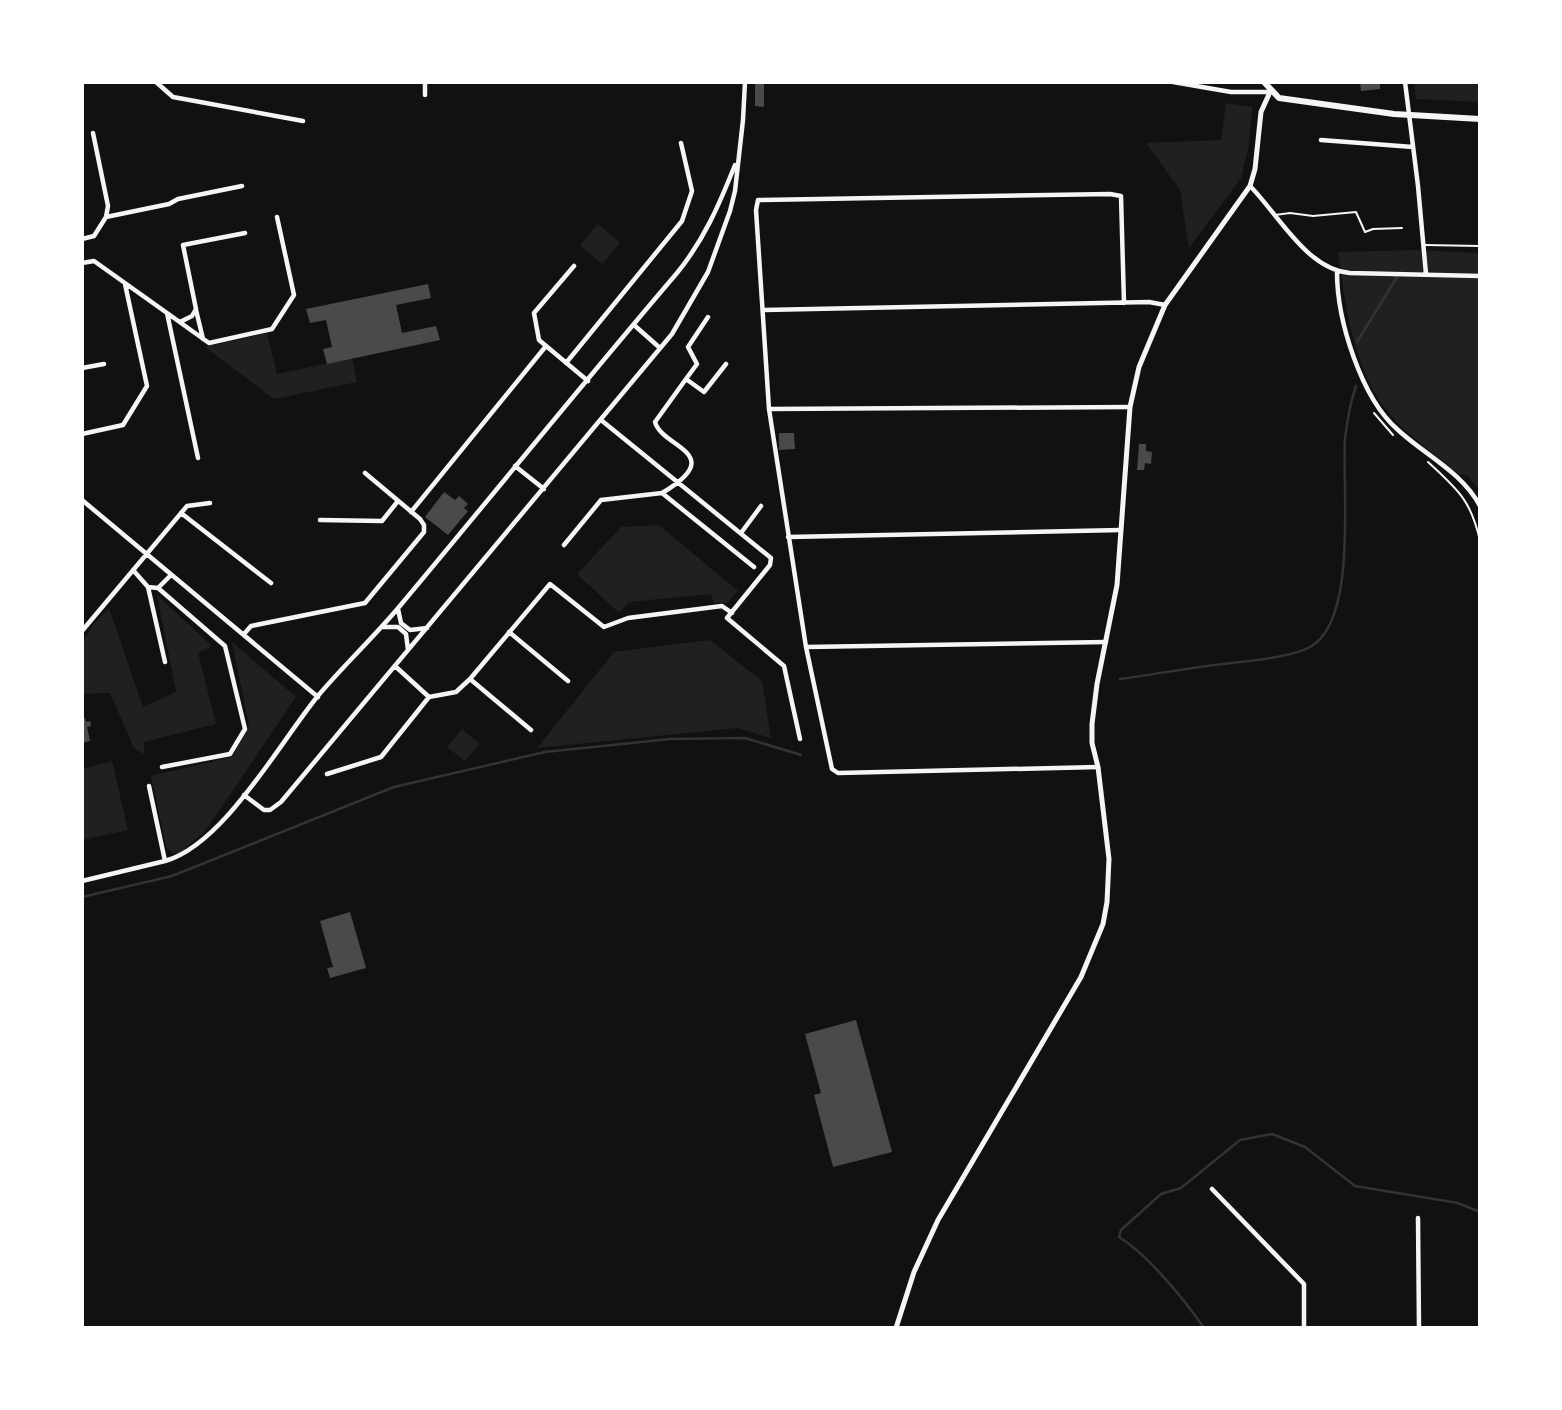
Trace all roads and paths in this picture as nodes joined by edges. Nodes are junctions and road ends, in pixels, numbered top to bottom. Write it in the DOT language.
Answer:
graph roads {
  1 [pos="156,82"];
  2 [pos="425,82"];
  3 [pos="745,82"];
  4 [pos="1173,82"];
  5 [pos="1264,82"];
  6 [pos="1405,82"];
  7 [pos="1270,92"];
  8 [pos="425,95"];
  9 [pos="1409,115"];
  10 [pos="1480,119"];
  11 [pos="303,121"];
  12 [pos="93,134"];
  13 [pos="1321,140"];
  14 [pos="681,143"];
  15 [pos="1413,147"];
  16 [pos="738,158"];
  17 [pos="242,186"];
  18 [pos="1250,186"];
  19 [pos="1274,215"];
  20 [pos="277,217"];
  21 [pos="106,218"];
  22 [pos="1402,228"];
  23 [pos="245,233"];
  24 [pos="82,239"];
  25 [pos="1424,245"];
  26 [pos="1480,246"];
  27 [pos="82,263"];
  28 [pos="574,266"];
  29 [pos="1337,272"];
  30 [pos="1426,274"];
  31 [pos="1480,276"];
  32 [pos="125,283"];
  33 [pos="1124,303"];
  34 [pos="1165,306"];
  35 [pos="196,309"];
  36 [pos="763,310"];
  37 [pos="167,313"];
  38 [pos="708,317"];
  39 [pos="180,322"];
  40 [pos="634,326"];
  41 [pos="203,339"];
  42 [pos="546,346"];
  43 [pos="660,348"];
  44 [pos="566,363"];
  45 [pos="726,363"];
  46 [pos="104,364"];
  47 [pos="82,368"];
  48 [pos="686,379"];
  49 [pos="588,381"];
  50 [pos="1376,405"];
  51 [pos="1130,407"];
  52 [pos="769,409"];
  53 [pos="601,420"];
  54 [pos="82,433"];
  55 [pos="1399,440"];
  56 [pos="198,457"];
  57 [pos="1428,463"];
  58 [pos="515,466"];
  59 [pos="366,473"];
  60 [pos="677,484"];
  61 [pos="544,489"];
  62 [pos="662,493"];
  63 [pos="82,500"];
  64 [pos="398,501"];
  65 [pos="211,503"];
  66 [pos="761,506"];
  67 [pos="1480,506"];
  68 [pos="411,512"];
  69 [pos="181,513"];
  70 [pos="320,520"];
  71 [pos="1121,530"];
  72 [pos="741,533"];
  73 [pos="788,537"];
  74 [pos="1480,541"];
  75 [pos="564,544"];
  76 [pos="147,556"];
  77 [pos="754,567"];
  78 [pos="132,570"];
  79 [pos="171,575"];
  80 [pos="271,583"];
  81 [pos="148,587"];
  82 [pos="158,588"];
  83 [pos="398,608"];
  84 [pos="729,615"];
  85 [pos="383,627"];
  86 [pos="427,628"];
  87 [pos="82,631"];
  88 [pos="509,632"];
  89 [pos="244,634"];
  90 [pos="1107,642"];
  91 [pos="806,647"];
  92 [pos="408,650"];
  93 [pos="165,662"];
  94 [pos="395,666"];
  95 [pos="470,679"];
  96 [pos="568,681"];
  97 [pos="318,697"];
  98 [pos="429,697"];
  99 [pos="531,730"];
  100 [pos="800,739"];
  101 [pos="162,767"];
  102 [pos="1098,767"];
  103 [pos="327,774"];
  104 [pos="149,786"];
  105 [pos="244,795"];
  106 [pos="164,861"];
  107 [pos="82,881"];
  108 [pos="1212,1189"];
  109 [pos="1419,1218"];
  110 [pos="896,1328"];
  111 [pos="1304,1328"];
  112 [pos="1419,1328"];
  1 -- 11 [label="street"];
  2 -- 8 [label="street"];
  3 -- 16 [label="street"];
  4 -- 7 [label="street"];
  5 -- 7 [label="main road"];
  6 -- 9 [label="street"];
  7 -- 9 [label="main road"];
  7 -- 18 [label="street"];
  9 -- 10 [label="main road"];
  9 -- 15 [label="street"];
  12 -- 21 [label="street"];
  13 -- 15 [label="street"];
  14 -- 44 [label="street"];
  15 -- 25 [label="street"];
  16 -- 40 [label="street"];
  16 -- 43 [label="street"];
  17 -- 21 [label="street"];
  18 -- 19 [label="street"];
  18 -- 34 [label="street"];
  19 -- 22 [label="lane"];
  19 -- 29 [label="street"];
  20 -- 41 [label="street"];
  21 -- 24 [label="street"];
  23 -- 35 [label="street"];
  25 -- 26 [label="lane"];
  25 -- 30 [label="street"];
  27 -- 32 [label="street"];
  28 -- 42 [label="street"];
  29 -- 30 [label="street"];
  29 -- 50 [label="street"];
  30 -- 31 [label="street"];
  32 -- 37 [label="street"];
  32 -- 54 [label="street"];
  33 -- 34 [label="street"];
  33 -- 36 [label="street"];
  33 -- 36 [label="street"];
  34 -- 51 [label="street"];
  35 -- 39 [label="street"];
  35 -- 41 [label="street"];
  36 -- 52 [label="street"];
  37 -- 39 [label="street"];
  37 -- 56 [label="street"];
  38 -- 48 [label="street"];
  39 -- 41 [label="street"];
  40 -- 43 [label="street"];
  40 -- 49 [label="street"];
  42 -- 44 [label="street"];
  42 -- 68 [label="street"];
  43 -- 53 [label="street"];
  44 -- 49 [label="street"];
  45 -- 48 [label="street"];
  46 -- 47 [label="street"];
  48 -- 60 [label="street"];
  49 -- 58 [label="street"];
  50 -- 55 [label="path"];
  50 -- 67 [label="street"];
  51 -- 52 [label="street"];
  51 -- 71 [label="street"];
  52 -- 73 [label="street"];
  53 -- 60 [label="street"];
  53 -- 61 [label="street"];
  57 -- 74 [label="path"];
  58 -- 61 [label="street"];
  58 -- 83 [label="street"];
  59 -- 64 [label="street"];
  60 -- 62 [label="street"];
  60 -- 72 [label="street"];
  61 -- 86 [label="street"];
  62 -- 75 [label="street"];
  62 -- 77 [label="street"];
  63 -- 76 [label="street"];
  64 -- 68 [label="street"];
  64 -- 70 [label="street"];
  65 -- 69 [label="street"];
  66 -- 72 [label="street"];
  68 -- 89 [label="street"];
  69 -- 76 [label="street"];
  69 -- 80 [label="street"];
  71 -- 73 [label="street"];
  71 -- 90 [label="street"];
  72 -- 84 [label="street"];
  73 -- 91 [label="street"];
  76 -- 78 [label="street"];
  76 -- 79 [label="street"];
  78 -- 81 [label="street"];
  78 -- 87 [label="street"];
  79 -- 82 [label="street"];
  79 -- 89 [label="street"];
  81 -- 82 [label="street"];
  81 -- 93 [label="street"];
  82 -- 101 [label="street"];
  83 -- 85 [label="street"];
  83 -- 86 [label="street"];
  84 -- 88 [label="street"];
  84 -- 100 [label="street"];
  85 -- 92 [label="street"];
  85 -- 97 [label="street"];
  86 -- 92 [label="street"];
  88 -- 95 [label="street"];
  88 -- 96 [label="street"];
  89 -- 97 [label="street"];
  90 -- 91 [label="street"];
  90 -- 102 [label="street"];
  91 -- 102 [label="street"];
  92 -- 94 [label="street"];
  94 -- 98 [label="street"];
  94 -- 105 [label="street"];
  95 -- 98 [label="street"];
  95 -- 99 [label="street"];
  97 -- 105 [label="street"];
  98 -- 103 [label="street"];
  102 -- 110 [label="street"];
  104 -- 106 [label="street"];
  105 -- 106 [label="street"];
  106 -- 107 [label="street"];
  108 -- 111 [label="street"];
  109 -- 112 [label="street"];
}
